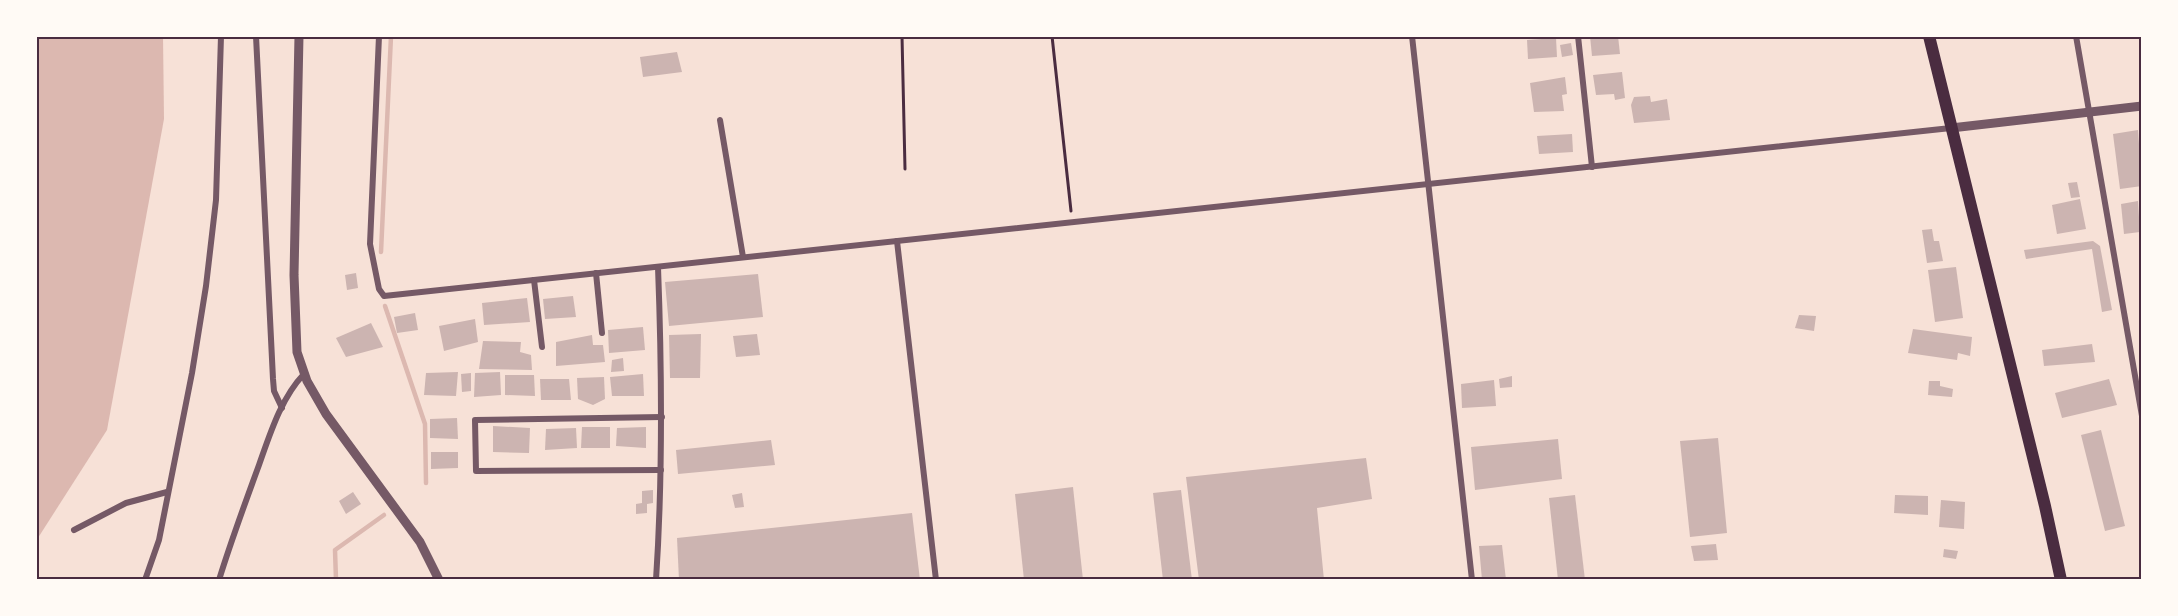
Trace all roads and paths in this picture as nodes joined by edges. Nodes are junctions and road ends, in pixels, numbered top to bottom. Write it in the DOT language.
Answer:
graph roads {
  1 [pos="221,36"];
  2 [pos="256,36"];
  3 [pos="299,36"];
  4 [pos="379,36"];
  5 [pos="902,36"];
  6 [pos="1052,36"];
  7 [pos="1412,36"];
  8 [pos="1578,36"];
  9 [pos="1929,36"];
  10 [pos="2076,36"];
  11 [pos="2142,106"];
  12 [pos="2090,112"];
  13 [pos="720,120"];
  14 [pos="1951,128"];
  15 [pos="1592,166"];
  16 [pos="904,169"];
  17 [pos="1428,182"];
  18 [pos="1072,222"];
  19 [pos="897,241"];
  20 [pos="743,257"];
  21 [pos="658,267"];
  22 [pos="596,273"];
  23 [pos="534,280"];
  24 [pos="602,333"];
  25 [pos="542,347"];
  26 [pos="304,374"];
  27 [pos="282,408"];
  28 [pos="2142,416"];
  29 [pos="662,417"];
  30 [pos="661,470"];
  31 [pos="167,492"];
  32 [pos="74,530"];
  33 [pos="146,580"];
  34 [pos="219,580"];
  35 [pos="439,580"];
  36 [pos="656,580"];
  37 [pos="936,580"];
  38 [pos="1472,580"];
  39 [pos="2061,580"];
  1 -- 31 [label="street"];
  2 -- 27 [label="street"];
  3 -- 26 [label="street"];
  4 -- 23 [label="street"];
  5 -- 16 [label="path"];
  6 -- 18 [label="path"];
  7 -- 17 [label="street"];
  8 -- 15 [label="street"];
  9 -- 14 [label="highway"];
  10 -- 12 [label="street"];
  11 -- 12 [label="street"];
  12 -- 14 [label="street"];
  12 -- 28 [label="street"];
  13 -- 20 [label="street"];
  14 -- 15 [label="street"];
  14 -- 39 [label="highway"];
  15 -- 17 [label="street"];
  17 -- 18 [label="street"];
  17 -- 38 [label="street"];
  18 -- 19 [label="street"];
  19 -- 20 [label="street"];
  19 -- 37 [label="street"];
  20 -- 21 [label="street"];
  21 -- 22 [label="street"];
  21 -- 29 [label="street"];
  22 -- 23 [label="street"];
  22 -- 24 [label="street"];
  23 -- 25 [label="street"];
  26 -- 27 [label="street"];
  26 -- 35 [label="street"];
  27 -- 34 [label="street"];
  29 -- 30 [label="street"];
  29 -- 30 [label="street"];
  30 -- 36 [label="street"];
  31 -- 32 [label="street"];
  31 -- 33 [label="street"];
}
